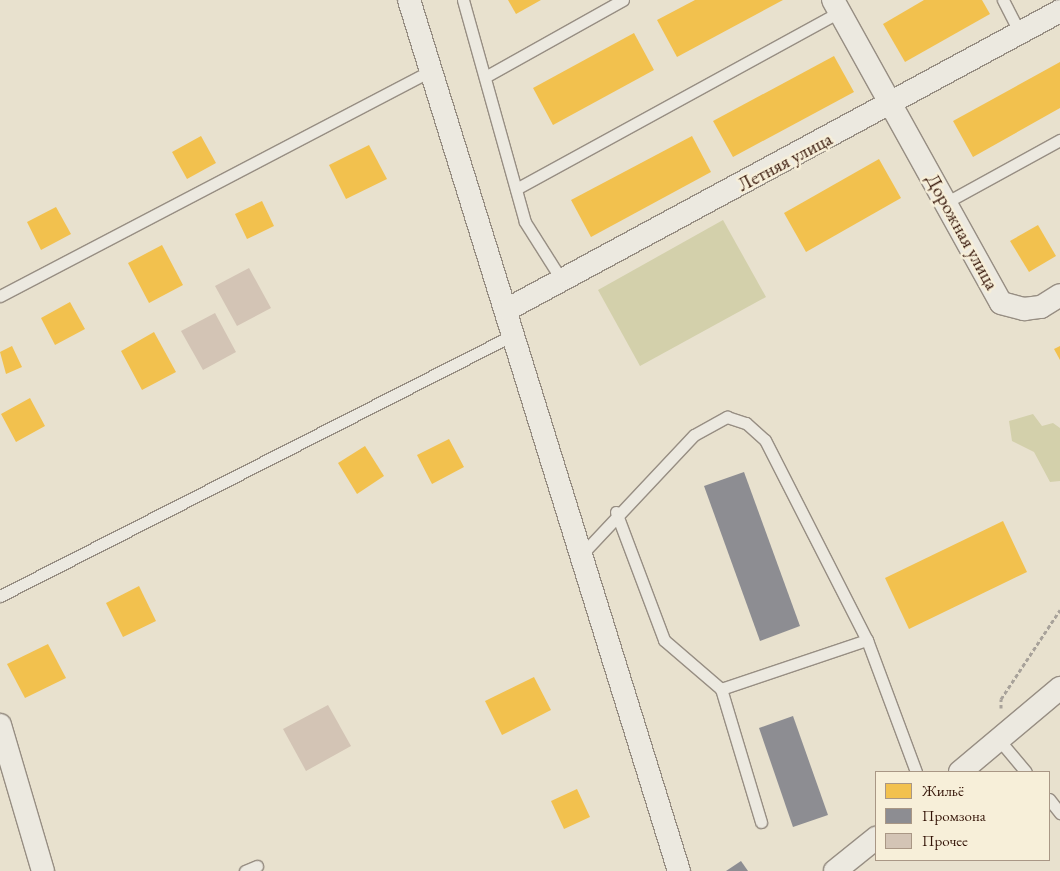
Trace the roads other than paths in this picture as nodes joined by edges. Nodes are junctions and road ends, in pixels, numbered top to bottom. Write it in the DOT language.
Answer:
graph roads {
  1 [pos="409,0"];
  2 [pos="463,0"];
  3 [pos="623,0"];
  4 [pos="1003,0"];
  5 [pos="836,6"];
  6 [pos="1060,11"];
  7 [pos="1020,33"];
  8 [pos="429,72"];
  9 [pos="485,77"];
  10 [pos="891,105"];
  11 [pos="1060,140"];
  12 [pos="516,189"];
  13 [pos="947,202"];
  14 [pos="563,282"];
  15 [pos="1060,295"];
  16 [pos="0,296"];
  17 [pos="508,309"];
  18 [pos="513,335"];
  19 [pos="616,512"];
  20 [pos="582,552"];
  21 [pos="0,596"];
  22 [pos="867,640"];
  23 [pos="1060,688"];
  24 [pos="722,689"];
  25 [pos="0,725"];
  26 [pos="1000,741"];
  27 [pos="916,771"];
  28 [pos="961,771"];
  29 [pos="1025,771"];
  30 [pos="1050,801"];
  31 [pos="1060,813"];
  32 [pos="761,822"];
  33 [pos="875,839"];
  34 [pos="257,866"];
  35 [pos="43,871"];
  36 [pos="245,871"];
  37 [pos="679,871"];
  38 [pos="835,871"];
  1 -- 8 [label="street"];
  2 -- 9 [label="lane"];
  3 -- 9 [label="lane"];
  4 -- 7 [label="lane"];
  5 -- 10 [label="street, Дорожная улица"];
  5 -- 12 [label="lane"];
  6 -- 7 [label="street, Летняя улица"];
  7 -- 10 [label="street, Летняя улица"];
  8 -- 16 [label="lane"];
  8 -- 17 [label="street"];
  9 -- 12 [label="lane"];
  10 -- 13 [label="street, Дорожная улица"];
  10 -- 14 [label="street, Летняя улица"];
  11 -- 13 [label="lane"];
  12 -- 14 [label="lane"];
  13 -- 15 [label="street, Дорожная улица"];
  14 -- 17 [label="street, Летняя улица"];
  17 -- 18 [label="street"];
  18 -- 20 [label="street"];
  18 -- 21 [label="lane"];
  19 -- 20 [label="lane"];
  19 -- 22 [label="lane"];
  19 -- 24 [label="lane"];
  20 -- 37 [label="street"];
  22 -- 24 [label="lane"];
  22 -- 27 [label="lane"];
  23 -- 26 [label="street"];
  24 -- 32 [label="lane"];
  25 -- 35 [label="street"];
  26 -- 28 [label="street"];
  26 -- 29 [label="lane"];
  30 -- 31 [label="lane"];
  33 -- 38 [label="street"];
  34 -- 36 [label="lane"];
}
